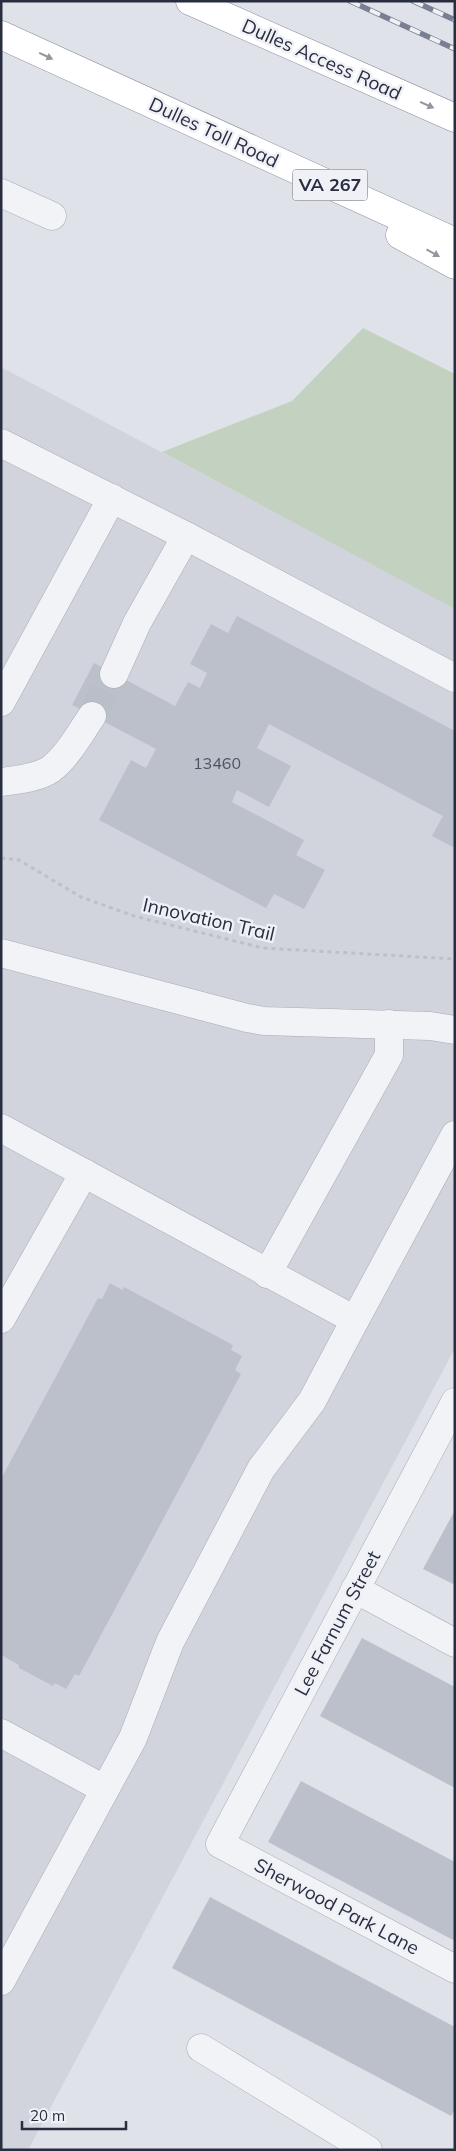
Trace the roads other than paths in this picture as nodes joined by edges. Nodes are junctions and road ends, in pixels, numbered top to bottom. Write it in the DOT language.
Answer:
graph roads {
  1 [pos="190,1"];
  2 [pos="1,35"];
  3 [pos="455,118"];
  4 [pos="206,129"];
  5 [pos="1,193"];
  6 [pos="52,216"];
  7 [pos="455,242"];
  8 [pos="455,265"];
  9 [pos="1,443"];
  10 [pos="112,498"];
  11 [pos="186,536"];
  12 [pos="114,674"];
  13 [pos="455,678"];
  14 [pos="1,702"];
  15 [pos="92,716"];
  16 [pos="1,782"];
  17 [pos="1,953"];
  18 [pos="389,1024"];
  19 [pos="455,1030"];
  20 [pos="1,1128"];
  21 [pos="455,1135"];
  22 [pos="84,1173"];
  23 [pos="267,1274"];
  24 [pos="1,1319"];
  25 [pos="354,1320"];
  26 [pos="455,1402"];
  27 [pos="355,1589"];
  28 [pos="455,1643"];
  29 [pos="1,1733"];
  30 [pos="104,1789"];
  31 [pos="220,1844"];
  32 [pos="455,1969"];
  33 [pos="1,1981"];
  34 [pos="201,2048"];
  35 [pos="366,2149"];
  1 -- 3 [label="highway, Dulles Access Road, one-way"];
  2 -- 4 [label="highway, Dulles Toll Road / VA 267, one-way"];
  4 -- 7 [label="highway, Dulles Toll Road / VA 267"];
  4 -- 8 [label="highway, one-way"];
  5 -- 6 [label="street"];
  9 -- 10 [label="street"];
  10 -- 11 [label="street"];
  10 -- 14 [label="street"];
  11 -- 12 [label="street"];
  11 -- 13 [label="street"];
  15 -- 16 [label="street"];
  17 -- 18 [label="street"];
  18 -- 19 [label="street"];
  18 -- 23 [label="street"];
  20 -- 22 [label="street"];
  21 -- 25 [label="street"];
  22 -- 23 [label="street"];
  22 -- 24 [label="street"];
  23 -- 25 [label="street"];
  25 -- 30 [label="street"];
  26 -- 27 [label="street, Lee Farnum Street"];
  27 -- 28 [label="street"];
  27 -- 31 [label="street, Lee Farnum Street"];
  29 -- 30 [label="street"];
  30 -- 33 [label="street"];
  31 -- 32 [label="street, Sherwood Park Lane"];
  34 -- 35 [label="street"];
}
